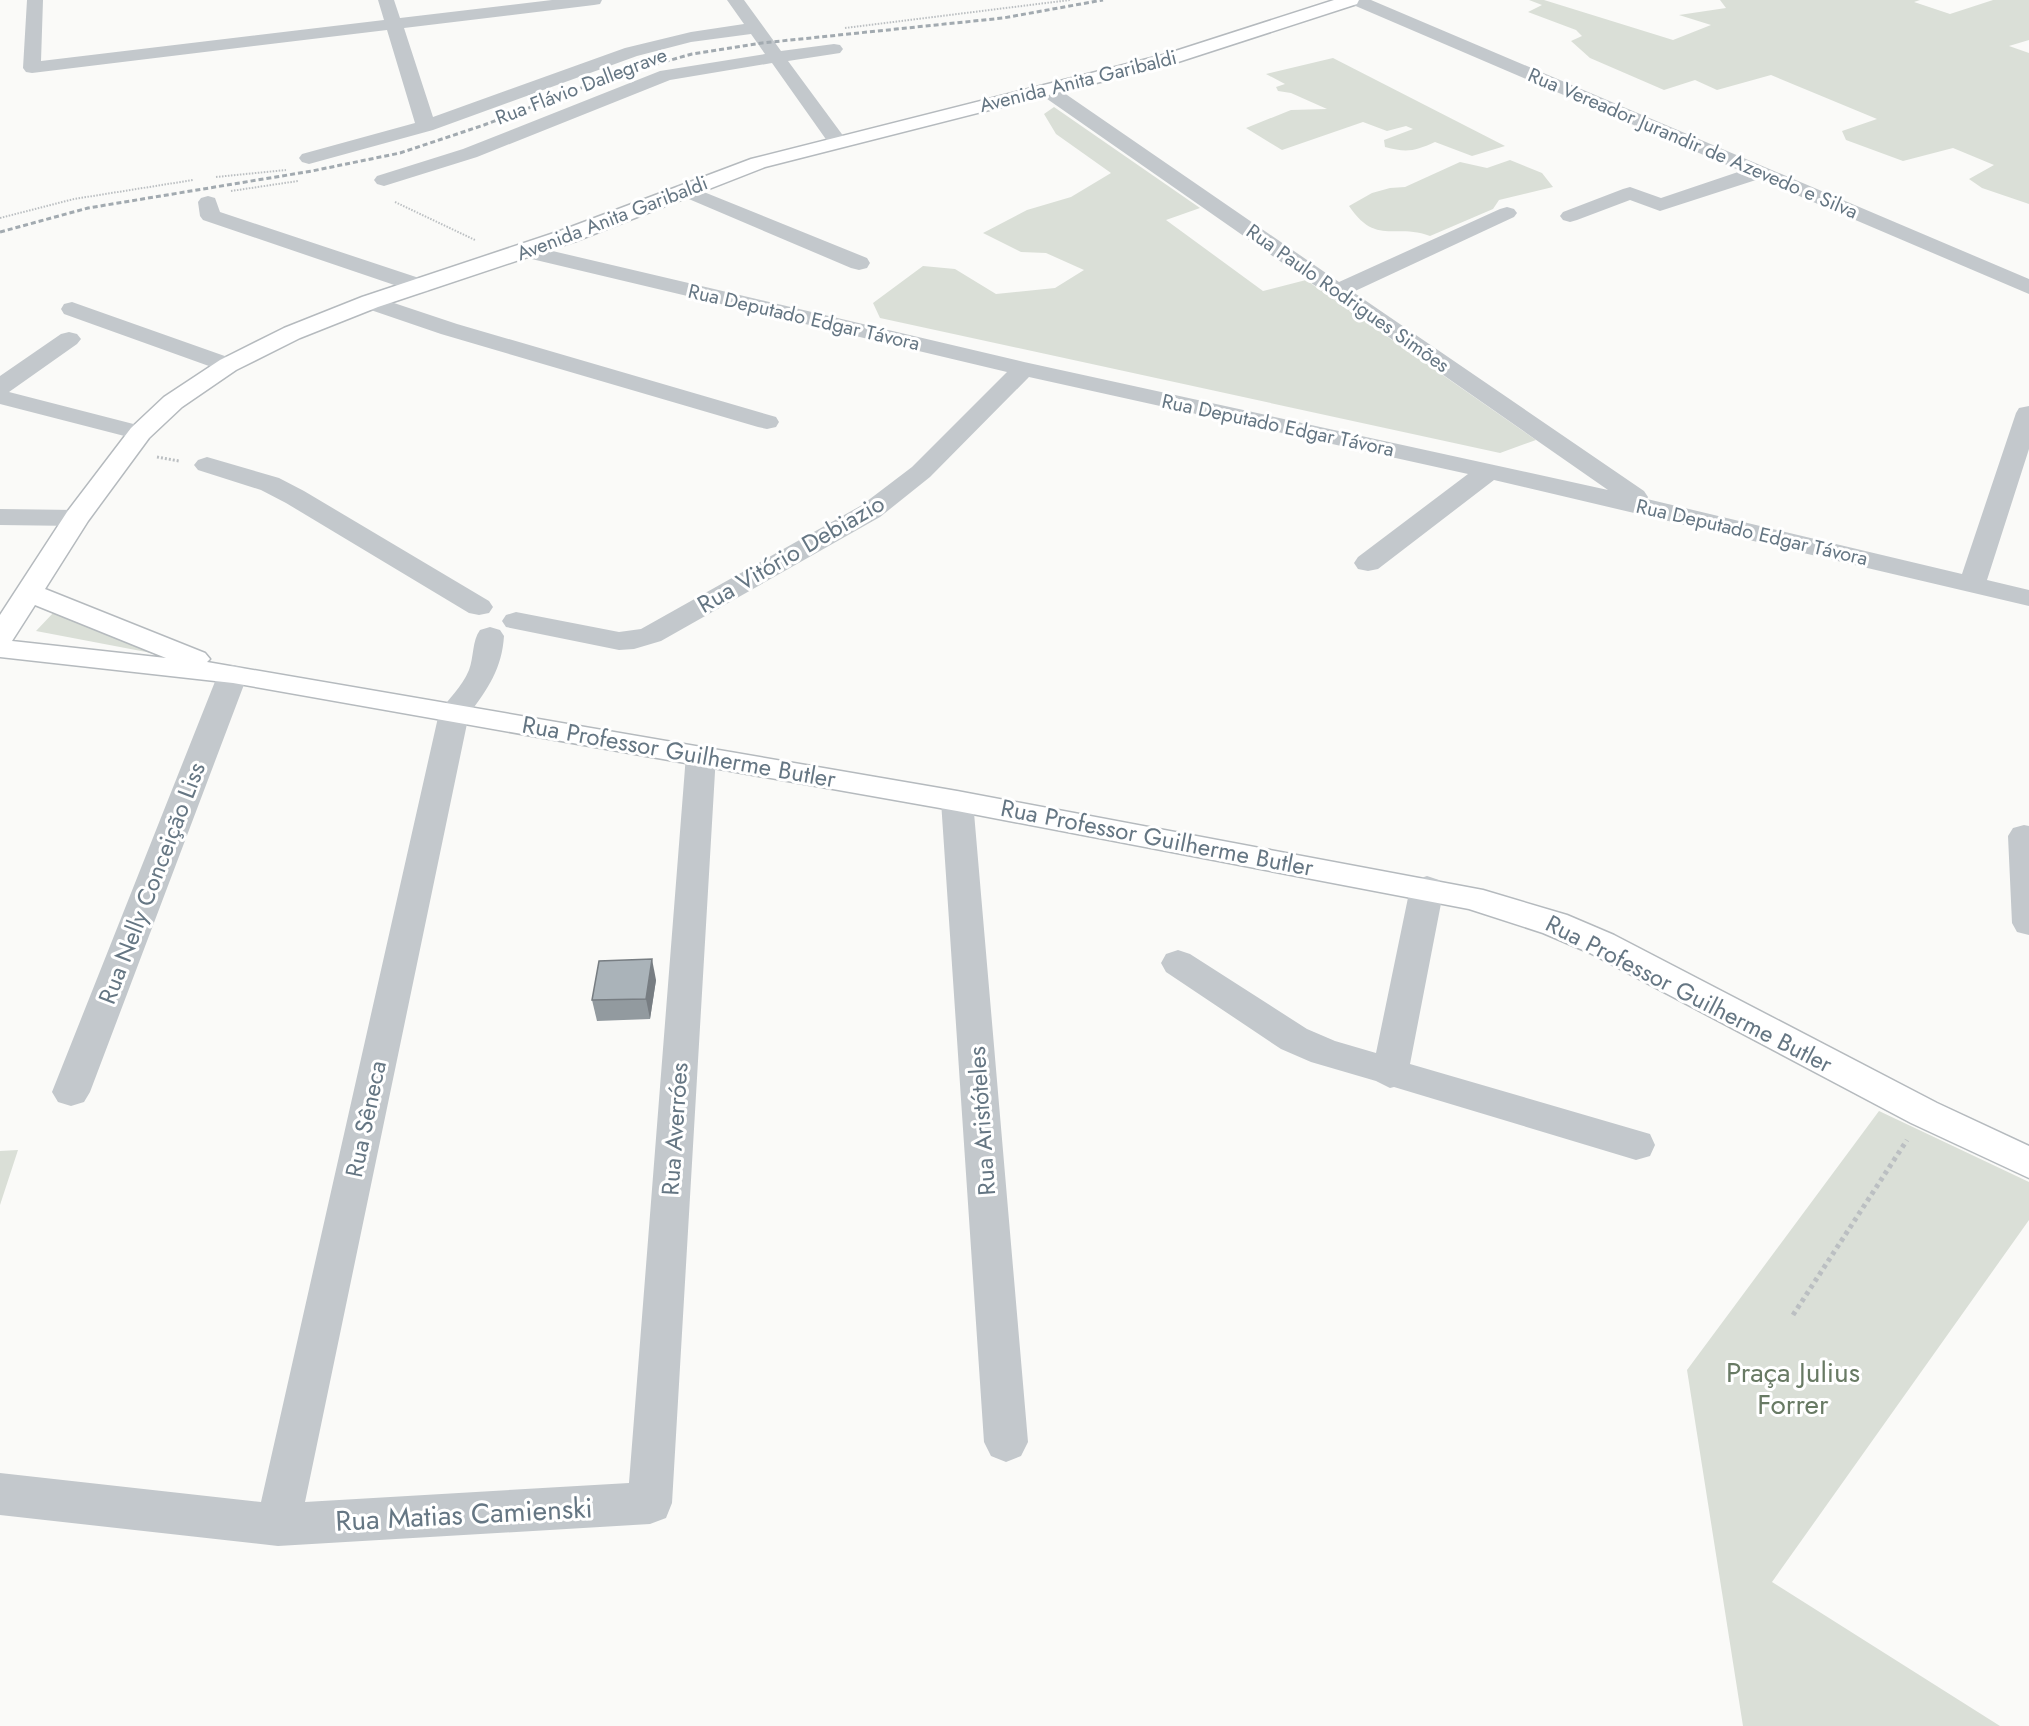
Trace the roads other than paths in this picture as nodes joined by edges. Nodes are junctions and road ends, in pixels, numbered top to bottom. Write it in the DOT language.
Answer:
graph roads {
  1 [pos="35,0"];
  2 [pos="386,0"];
  3 [pos="594,0"];
  4 [pos="735,0"];
  5 [pos="1351,0"];
  6 [pos="1357,0"];
  7 [pos="394,24"];
  8 [pos="755,28"];
  9 [pos="834,49"];
  10 [pos="776,57"];
  11 [pos="1047,90"];
  12 [pos="426,126"];
  13 [pos="837,141"];
  14 [pos="309,158"];
  15 [pos="1760,172"];
  16 [pos="384,180"];
  17 [pos="684,190"];
  18 [pos="208,202"];
  19 [pos="1507,213"];
  20 [pos="1570,216"];
  21 [pos="519,254"];
  22 [pos="859,263"];
  23 [pos="420,286"];
  24 [pos="2029,286"];
  25 [pos="1337,291"];
  26 [pos="370,303"];
  27 [pos="72,309"];
  28 [pos="69,339"];
  29 [pos="228,365"];
  30 [pos="1024,369"];
  31 [pos="0,387"];
  32 [pos="0,397"];
  33 [pos="2028,413"];
  34 [pos="767,422"];
  35 [pos="140,433"];
  36 [pos="207,465"];
  37 [pos="1489,471"];
  38 [pos="1649,507"];
  39 [pos="0,517"];
  40 [pos="76,518"];
  41 [pos="1368,562"];
  42 [pos="1971,584"];
  43 [pos="28,592"];
  44 [pos="2029,598"];
  45 [pos="479,607"];
  46 [pos="516,621"];
  47 [pos="490,636"];
  48 [pos="0,637"];
  49 [pos="0,648"];
  50 [pos="233,674"];
  51 [pos="454,713"];
  52 [pos="700,755"];
  53 [pos="957,801"];
  54 [pos="2024,836"];
  55 [pos="1427,888"];
  56 [pos="2029,923"];
  57 [pos="1178,963"];
  58 [pos="1390,1074"];
  59 [pos="71,1092"];
  60 [pos="1636,1144"];
  61 [pos="2029,1163"];
  62 [pos="1006,1442"];
  63 [pos="0,1494"];
  64 [pos="650,1503"];
  65 [pos="278,1525"];
  1 -- 7 [label="street"];
  2 -- 7 [label="street"];
  3 -- 7 [label="street"];
  4 -- 8 [label="street"];
  5 -- 11 [label="main road, Avenida Anita Garibaldi"];
  6 -- 15 [label="street, Rua Vereador Jurandir de Azevedo e Silva"];
  7 -- 12 [label="street"];
  8 -- 10 [label="street"];
  8 -- 12 [label="street, Rua Flávio Dallegrave"];
  9 -- 10 [label="street, Rua Flávio Dallegrave"];
  10 -- 13 [label="street"];
  10 -- 16 [label="street, Rua Flávio Dallegrave"];
  11 -- 13 [label="main road, Avenida Anita Garibaldi"];
  11 -- 25 [label="street, Rua Paulo Rodrigues Simões"];
  12 -- 14 [label="street, Rua Flávio Dallegrave"];
  13 -- 17 [label="main road, Avenida Anita Garibaldi"];
  15 -- 20 [label="street"];
  15 -- 24 [label="street, Rua Vereador Jurandir de Azevedo e Silva"];
  17 -- 21 [label="main road, Avenida Anita Garibaldi"];
  17 -- 22 [label="street"];
  18 -- 23 [label="street"];
  19 -- 25 [label="street"];
  21 -- 23 [label="main road, Avenida Anita Garibaldi"];
  21 -- 30 [label="street, Rua Deputado Edgar Távora"];
  23 -- 26 [label="main road, Avenida Anita Garibaldi"];
  25 -- 38 [label="street, Rua Paulo Rodrigues Simões"];
  26 -- 29 [label="main road, Avenida Anita Garibaldi"];
  26 -- 34 [label="street"];
  27 -- 29 [label="street"];
  28 -- 31 [label="street"];
  29 -- 35 [label="main road, Avenida Anita Garibaldi"];
  30 -- 37 [label="street, Rua Deputado Edgar Távora"];
  30 -- 46 [label="street, Rua Vitório Debiazio"];
  32 -- 35 [label="street"];
  33 -- 42 [label="street"];
  35 -- 40 [label="main road, Avenida Anita Garibaldi"];
  36 -- 45 [label="street, Rua Vitório Debiazio"];
  37 -- 38 [label="street, Rua Deputado Edgar Távora"];
  37 -- 41 [label="street"];
  38 -- 42 [label="street, Rua Deputado Edgar Távora"];
  39 -- 40 [label="street"];
  40 -- 43 [label="main road, Avenida Anita Garibaldi"];
  42 -- 44 [label="street, Rua Deputado Edgar Távora"];
  43 -- 48 [label="main road, Avenida Anita Garibaldi"];
  43 -- 50 [label="main road, Rua Professor Guilherme Butler"];
  45 -- 46 [label="street, Rua Vitório Debiazio"];
  45 -- 47 [label="street"];
  46 -- 47 [label="street"];
  47 -- 51 [label="street"];
  49 -- 50 [label="main road, Rua Professor Guilherme Butler"];
  50 -- 51 [label="main road, Rua Professor Guilherme Butler"];
  50 -- 59 [label="street, Rua Nelly Conceição Liss"];
  51 -- 52 [label="main road, Rua Professor Guilherme Butler"];
  51 -- 65 [label="street, Rua Sêneca"];
  52 -- 53 [label="main road, Rua Professor Guilherme Butler"];
  52 -- 64 [label="street, Rua Averróes"];
  53 -- 55 [label="main road, Rua Professor Guilherme Butler"];
  53 -- 62 [label="street, Rua Aristóteles"];
  54 -- 56 [label="street"];
  55 -- 58 [label="street"];
  55 -- 61 [label="main road, Rua Professor Guilherme Butler"];
  57 -- 58 [label="street"];
  58 -- 60 [label="street"];
  63 -- 65 [label="street, Rua Matias Camienski"];
  64 -- 65 [label="street, Rua Matias Camienski"];
}
